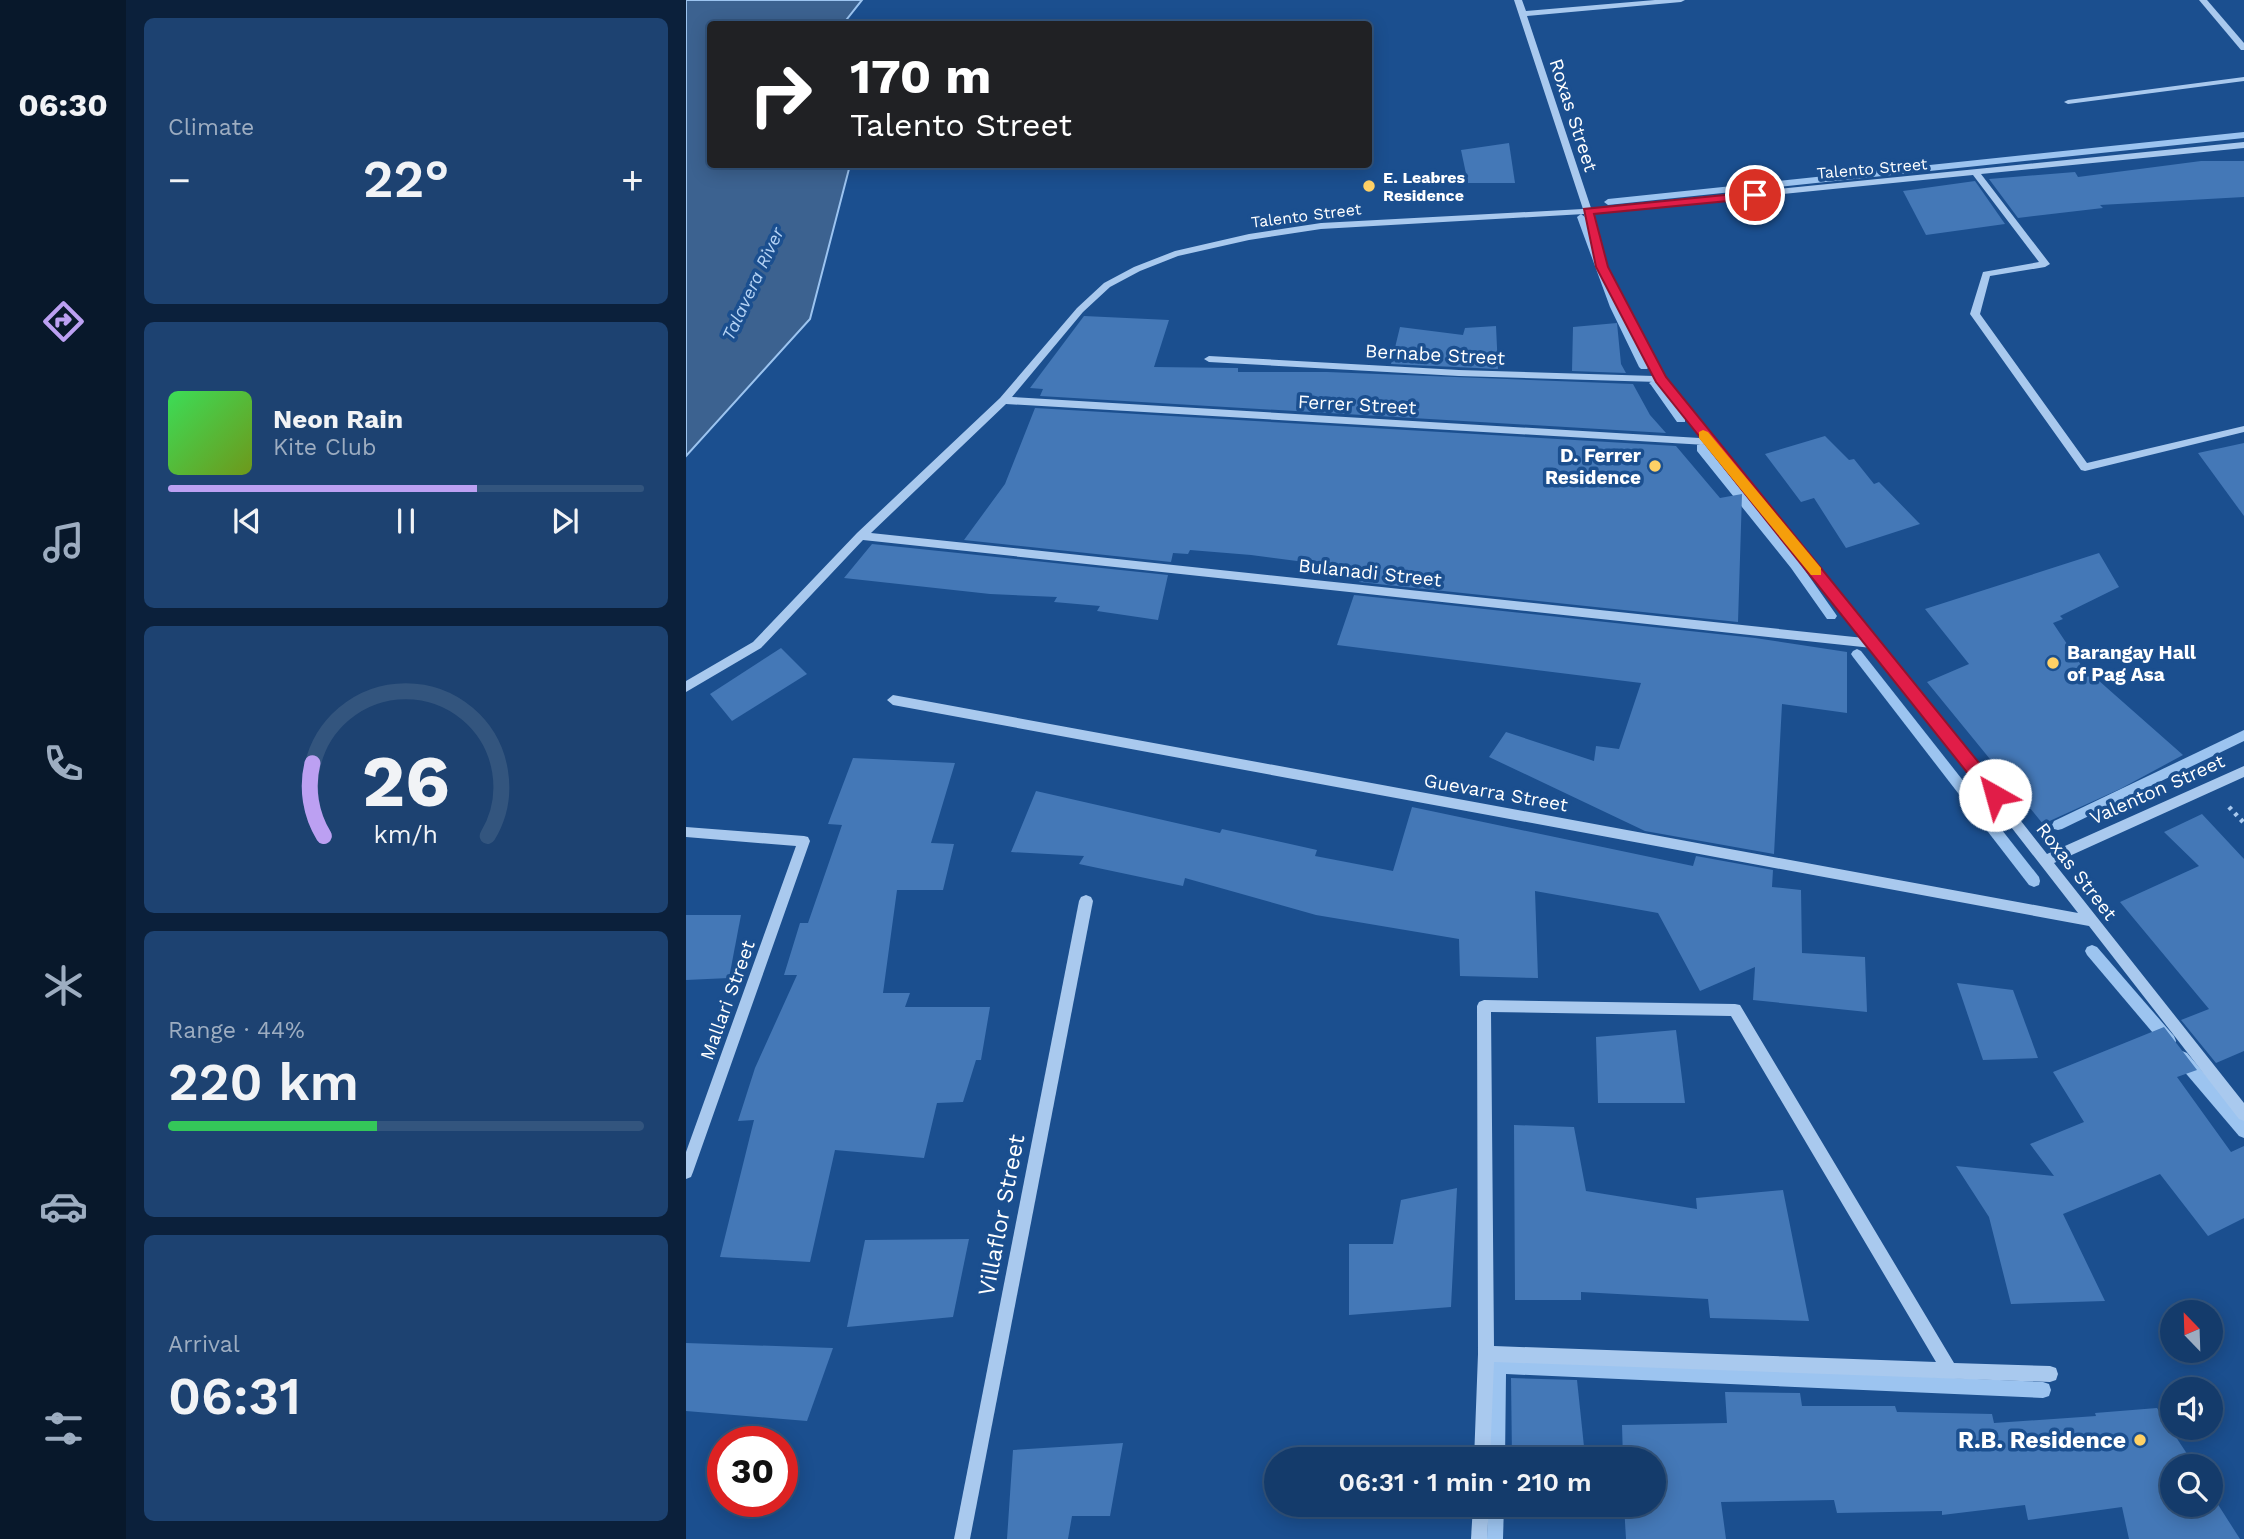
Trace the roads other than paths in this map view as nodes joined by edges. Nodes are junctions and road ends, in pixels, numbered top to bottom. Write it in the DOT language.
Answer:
graph roads {
  1 [pos="1518,0"];
  2 [pos="1681,0"];
  3 [pos="2203,0"];
  4 [pos="1523,14"];
  5 [pos="2244,48"];
  6 [pos="2244,79"];
  7 [pos="2068,102"];
  8 [pos="2244,145"];
  9 [pos="1977,174"];
  10 [pos="1588,211"];
  11 [pos="1209,359"];
  12 [pos="1661,379"];
  13 [pos="1004,400"];
  14 [pos="2244,429"];
  15 [pos="1709,442"];
  16 [pos="861,536"];
  17 [pos="1875,644"];
  18 [pos="686,687"];
  19 [pos="893,700"];
  20 [pos="2244,771"];
  21 [pos="686,832"];
  22 [pos="2047,860"];
  23 [pos="1086,901"];
  24 [pos="2092,921"];
  25 [pos="2244,1114"];
  26 [pos="686,1171"];
  27 [pos="1486,1354"];
  28 [pos="1951,1372"];
  29 [pos="2050,1374"];
  30 [pos="1482,1447"];
  31 [pos="1480,1517"];
  32 [pos="962,1539"];
  33 [pos="1479,1539"];
  1 -- 4 [label="street, Roxas Street"];
  2 -- 4 [label="street"];
  3 -- 5 [label="street"];
  4 -- 10 [label="street, Roxas Street"];
  6 -- 7 [label="street"];
  8 -- 9 [label="street, Talento Street"];
  9 -- 10 [label="street, Talento Street"];
  9 -- 14 [label="street"];
  10 -- 12 [label="street, Roxas Street"];
  10 -- 13 [label="street, Talento Street"];
  11 -- 12 [label="street, Bernabe Street"];
  12 -- 15 [label="street, Roxas Street"];
  13 -- 15 [label="street, Ferrer Street"];
  13 -- 16 [label="street, Talento Street"];
  15 -- 17 [label="street, Roxas Street"];
  16 -- 17 [label="street, Bulanadi Street"];
  16 -- 18 [label="street, Talento Street"];
  17 -- 22 [label="street, Roxas Street"];
  19 -- 24 [label="street, Guevarra Street"];
  20 -- 22 [label="street, Valenton Street"];
  21 -- 26 [label="street, Mallari Street"];
  22 -- 24 [label="street, Roxas Street"];
  23 -- 32 [label="street, Villaflor Street"];
  24 -- 25 [label="street, Roxas Street"];
  27 -- 28 [label="street"];
  27 -- 28 [label="street"];
  27 -- 30 [label="street"];
  28 -- 29 [label="street"];
  31 -- 33 [label="street"];
}
